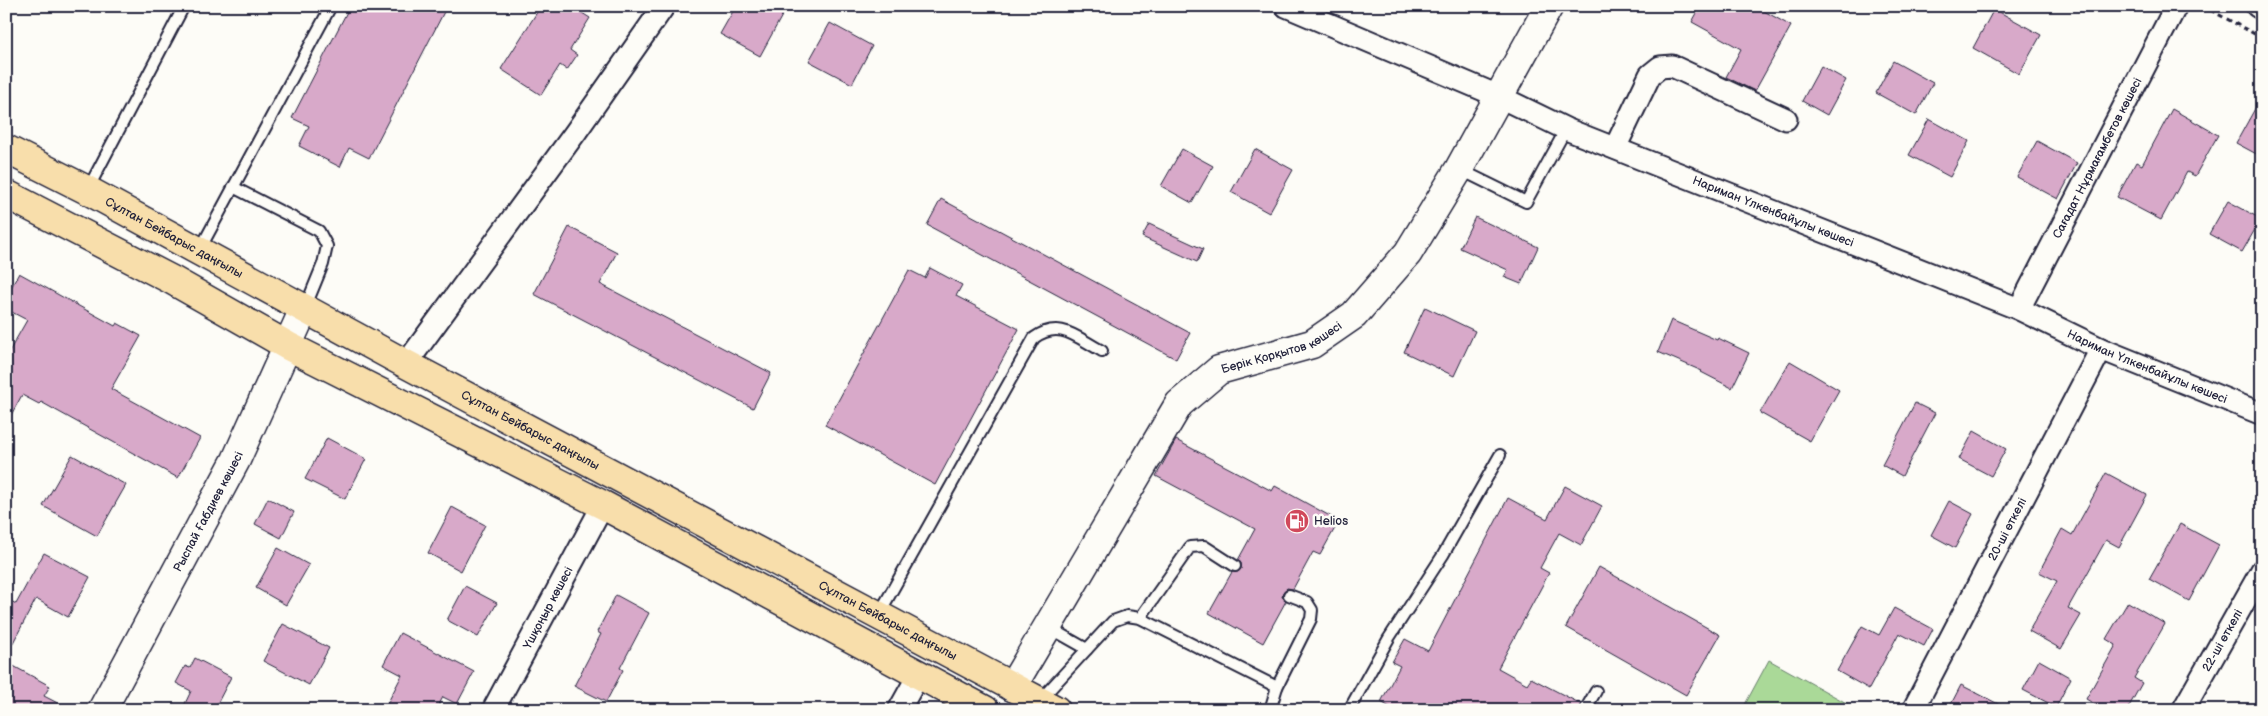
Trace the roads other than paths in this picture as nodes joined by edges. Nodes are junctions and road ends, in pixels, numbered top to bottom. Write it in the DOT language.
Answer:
graph roads {
  1 [pos="184,6"];
  2 [pos="331,6"];
  3 [pos="664,6"];
  4 [pos="1286,6"];
  5 [pos="1548,6"];
  6 [pos="2176,6"];
  7 [pos="2257,6"];
  8 [pos="2262,9"];
  9 [pos="1498,96"];
  10 [pos="1786,119"];
  11 [pos="1566,129"];
  12 [pos="1615,148"];
  13 [pos="6,149"];
  14 [pos="1459,169"];
  15 [pos="233,187"];
  16 [pos="87,190"];
  17 [pos="6,194"];
  18 [pos="198,252"];
  19 [pos="304,309"];
  20 [pos="2019,309"];
  21 [pos="288,346"];
  22 [pos="2101,349"];
  23 [pos="1102,351"];
  24 [pos="406,364"];
  25 [pos="2262,414"];
  26 [pos="1500,454"];
  27 [pos="604,505"];
  28 [pos="1236,566"];
  29 [pos="2262,570"];
  30 [pos="1289,595"];
  31 [pos="878,614"];
  32 [pos="1140,618"];
  33 [pos="1047,626"];
  34 [pos="1087,649"];
  35 [pos="919,674"];
  36 [pos="1012,687"];
  37 [pos="1277,687"];
  38 [pos="1596,691"];
  39 [pos="1048,705"];
  40 [pos="102,710"];
  41 [pos="493,710"];
  42 [pos="899,710"];
  43 [pos="985,710"];
  44 [pos="1270,710"];
  45 [pos="1349,710"];
  46 [pos="1585,710"];
  47 [pos="1912,710"];
  48 [pos="2184,710"];
  1 -- 16 [label="lane"];
  2 -- 15 [label="lane"];
  3 -- 24 [label="street"];
  4 -- 9 [label="street, Нариман Үлкенбайұлы көшесі"];
  5 -- 9 [label="street, Берік Қорқытов көшесі"];
  6 -- 20 [label="street, Сағадат Нұрмағамбетов көшесі"];
  7 -- 8 [label="street"];
  9 -- 11 [label="street, Нариман Үлкенбайұлы көшесі"];
  9 -- 14 [label="street, Берік Қорқытов көшесі"];
  10 -- 12 [label="street"];
  11 -- 12 [label="street, Нариман Үлкенбайұлы көшесі"];
  11 -- 14 [label="lane"];
  12 -- 20 [label="street, Нариман Үлкенбайұлы көшесі"];
  13 -- 16 [label="main road, Сұлтан Бейбарыс даңғылы"];
  14 -- 33 [label="street, Берік Қорқытов көшесі"];
  15 -- 18 [label="lane"];
  15 -- 19 [label="lane"];
  16 -- 18 [label="main road, Сұлтан Бейбарыс даңғылы"];
  17 -- 21 [label="main road"];
  18 -- 19 [label="main road, Сұлтан Бейбарыс даңғылы"];
  19 -- 21 [label="street, Рыспай Ғабдиев көшесі"];
  19 -- 24 [label="main road, Сұлтан Бейбарыс даңғылы"];
  20 -- 22 [label="street, Нариман Үлкенбайұлы көшесі"];
  21 -- 27 [label="main road"];
  21 -- 40 [label="street, Рыспай Ғабдиев көшесі"];
  22 -- 25 [label="street, Нариман Үлкенбайұлы көшесі"];
  22 -- 47 [label="street, 20-ші өткелі"];
  23 -- 31 [label="lane"];
  24 -- 31 [label="main road, Сұлтан Бейбарыс даңғылы"];
  26 -- 45 [label="lane"];
  27 -- 35 [label="main road"];
  27 -- 41 [label="street, Үшқоңыр көшесі"];
  28 -- 32 [label="lane"];
  29 -- 48 [label="street, 22-ші өткелі"];
  30 -- 37 [label="lane"];
  31 -- 36 [label="main road, Сұлтан Бейбарыс даңғылы"];
  32 -- 34 [label="lane"];
  32 -- 37 [label="lane"];
  33 -- 34 [label="lane"];
  33 -- 36 [label="street, Берік Қорқытов көшесі"];
  34 -- 39 [label="lane"];
  35 -- 42 [label="street"];
  35 -- 43 [label="main road"];
  36 -- 39 [label="main road, Сұлтан Бейбарыс даңғылы"];
  37 -- 44 [label="lane"];
  38 -- 46 [label="lane"];
}
